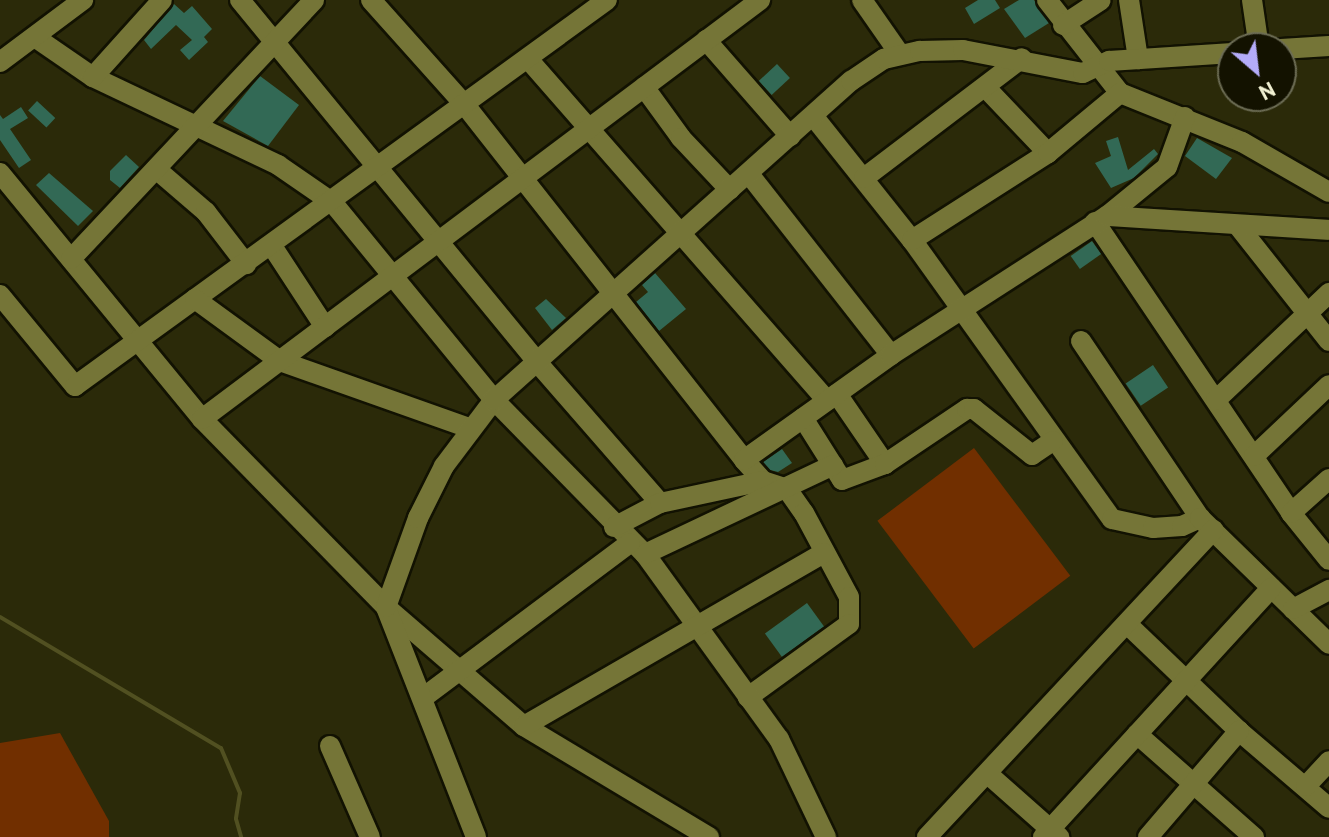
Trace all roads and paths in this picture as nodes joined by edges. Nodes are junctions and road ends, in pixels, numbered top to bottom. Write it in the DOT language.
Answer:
graph roads {
  1 [pos="83,0"];
  2 [pos="162,0"];
  3 [pos="240,0"];
  4 [pos="314,0"];
  5 [pos="371,0"];
  6 [pos="607,0"];
  7 [pos="760,0"];
  8 [pos="862,0"];
  9 [pos="1047,0"];
  10 [pos="1101,0"];
  11 [pos="1129,0"];
  12 [pos="1252,0"];
  13 [pos="1063,25"];
  14 [pos="1257,32"];
  15 [pos="36,38"];
  16 [pos="274,39"];
  17 [pos="706,40"];
  18 [pos="1329,46"];
  19 [pos="1297,48"];
  20 [pos="899,53"];
  21 [pos="1217,54"];
  22 [pos="1022,58"];
  23 [pos="528,59"];
  24 [pos="1138,59"];
  25 [pos="0,62"];
  26 [pos="1098,66"];
  27 [pos="93,77"];
  28 [pos="644,87"];
  29 [pos="986,88"];
  30 [pos="1120,93"];
  31 [pos="465,105"];
  32 [pos="814,117"];
  33 [pos="1185,117"];
  34 [pos="197,126"];
  35 [pos="588,129"];
  36 [pos="790,136"];
  37 [pos="1048,153"];
  38 [pos="379,168"];
  39 [pos="156,169"];
  40 [pos="0,173"];
  41 [pos="749,174"];
  42 [pos="523,178"];
  43 [pos="864,178"];
  44 [pos="730,190"];
  45 [pos="1329,192"];
  46 [pos="333,203"];
  47 [pos="1101,219"];
  48 [pos="1239,227"];
  49 [pos="1329,230"];
  50 [pos="681,234"];
  51 [pos="912,240"];
  52 [pos="439,241"];
  53 [pos="272,246"];
  54 [pos="71,259"];
  55 [pos="246,264"];
  56 [pos="393,276"];
  57 [pos="1329,293"];
  58 [pos="614,294"];
  59 [pos="195,299"];
  60 [pos="3,305"];
  61 [pos="959,310"];
  62 [pos="1307,313"];
  63 [pos="325,327"];
  64 [pos="137,340"];
  65 [pos="1081,341"];
  66 [pos="1329,341"];
  67 [pos="891,355"];
  68 [pos="280,361"];
  69 [pos="537,362"];
  70 [pos="1329,385"];
  71 [pos="832,398"];
  72 [pos="494,400"];
  73 [pos="1216,400"];
  74 [pos="803,418"];
  75 [pos="202,419"];
  76 [pos="469,428"];
  77 [pos="1053,441"];
  78 [pos="1254,456"];
  79 [pos="744,460"];
  80 [pos="885,464"];
  81 [pos="833,465"];
  82 [pos="1329,479"];
  83 [pos="763,481"];
  84 [pos="787,489"];
  85 [pos="660,503"];
  86 [pos="1291,513"];
  87 [pos="1206,524"];
  88 [pos="614,527"];
  89 [pos="638,549"];
  90 [pos="824,553"];
  91 [pos="1329,560"];
  92 [pos="1271,588"];
  93 [pos="1329,590"];
  94 [pos="386,607"];
  95 [pos="1293,609"];
  96 [pos="696,624"];
  97 [pos="1127,624"];
  98 [pos="1329,644"];
  99 [pos="460,673"];
  100 [pos="1188,679"];
  101 [pos="424,697"];
  102 [pos="748,697"];
  103 [pos="524,726"];
  104 [pos="1239,731"];
  105 [pos="1137,734"];
  106 [pos="330,746"];
  107 [pos="1329,761"];
  108 [pos="989,775"];
  109 [pos="1189,785"];
  110 [pos="1306,786"];
  111 [pos="1329,808"];
  112 [pos="1051,834"];
  113 [pos="370,837"];
  114 [pos="476,837"];
  115 [pos="709,837"];
  116 [pos="826,837"];
  117 [pos="927,837"];
  118 [pos="1148,837"];
  119 [pos="1254,837"];
  1 -- 15 [label="street"];
  2 -- 27 [label="street"];
  3 -- 16 [label="street"];
  4 -- 16 [label="street"];
  5 -- 31 [label="street"];
  6 -- 23 [label="street"];
  7 -- 17 [label="street"];
  8 -- 20 [label="street"];
  9 -- 13 [label="street"];
  10 -- 13 [label="street"];
  11 -- 24 [label="street"];
  12 -- 14 [label="street"];
  13 -- 26 [label="street"];
  15 -- 25 [label="street"];
  15 -- 27 [label="street"];
  16 -- 34 [label="street"];
  16 -- 38 [label="street"];
  17 -- 28 [label="street"];
  17 -- 36 [label="street"];
  18 -- 19 [label="street"];
  20 -- 22 [label="street"];
  20 -- 32 [label="street"];
  21 -- 24 [label="street"];
  22 -- 26 [label="street"];
  22 -- 29 [label="street"];
  23 -- 31 [label="street"];
  23 -- 35 [label="street"];
  24 -- 26 [label="street"];
  26 -- 30 [label="street"];
  27 -- 34 [label="street"];
  28 -- 35 [label="street"];
  28 -- 44 [label="street"];
  29 -- 37 [label="street"];
  29 -- 43 [label="street"];
  30 -- 33 [label="street"];
  30 -- 37 [label="street"];
  31 -- 38 [label="street"];
  31 -- 42 [label="street"];
  32 -- 36 [label="street"];
  32 -- 43 [label="street"];
  33 -- 45 [label="street"];
  33 -- 47 [label="street"];
  34 -- 39 [label="street"];
  34 -- 46 [label="street"];
  35 -- 42 [label="street"];
  35 -- 50 [label="street"];
  36 -- 41 [label="street"];
  37 -- 51 [label="street"];
  38 -- 46 [label="street"];
  38 -- 52 [label="street"];
  39 -- 54 [label="street"];
  39 -- 55 [label="street"];
  40 -- 54 [label="street"];
  41 -- 44 [label="street"];
  41 -- 67 [label="street"];
  42 -- 52 [label="street"];
  42 -- 58 [label="street"];
  43 -- 51 [label="street"];
  44 -- 50 [label="street"];
  46 -- 53 [label="street"];
  46 -- 56 [label="street"];
  47 -- 48 [label="street"];
  47 -- 61 [label="street"];
  47 -- 73 [label="street"];
  48 -- 49 [label="street"];
  48 -- 62 [label="street"];
  50 -- 58 [label="street"];
  50 -- 71 [label="street"];
  51 -- 61 [label="street"];
  52 -- 56 [label="street"];
  52 -- 69 [label="street"];
  53 -- 55 [label="street"];
  53 -- 63 [label="street"];
  54 -- 64 [label="street"];
  55 -- 59 [label="street"];
  56 -- 63 [label="street"];
  56 -- 72 [label="street"];
  57 -- 62 [label="street"];
  58 -- 69 [label="street"];
  58 -- 79 [label="street"];
  59 -- 64 [label="street"];
  59 -- 68 [label="street"];
  60 -- 64 [label="street"];
  61 -- 67 [label="street"];
  61 -- 77 [label="street"];
  62 -- 66 [label="street"];
  62 -- 73 [label="street"];
  63 -- 68 [label="street"];
  64 -- 75 [label="street"];
  65 -- 87 [label="street"];
  67 -- 71 [label="street"];
  68 -- 75 [label="street"];
  68 -- 76 [label="street"];
  69 -- 72 [label="street"];
  69 -- 85 [label="street"];
  70 -- 78 [label="street"];
  71 -- 74 [label="street"];
  71 -- 80 [label="street"];
  72 -- 76 [label="street"];
  72 -- 88 [label="street"];
  73 -- 78 [label="street"];
  74 -- 79 [label="street"];
  74 -- 81 [label="street"];
  75 -- 94 [label="street"];
  76 -- 94 [label="street"];
  77 -- 80 [label="street"];
  77 -- 87 [label="street"];
  78 -- 86 [label="street"];
  79 -- 83 [label="street"];
  80 -- 81 [label="street"];
  81 -- 84 [label="street"];
  82 -- 86 [label="street"];
  83 -- 84 [label="street"];
  83 -- 85 [label="street"];
  84 -- 89 [label="street"];
  84 -- 90 [label="street"];
  85 -- 88 [label="street"];
  86 -- 91 [label="street"];
  87 -- 92 [label="street"];
  87 -- 97 [label="street"];
  88 -- 89 [label="street"];
  89 -- 96 [label="street"];
  89 -- 99 [label="street"];
  90 -- 96 [label="street"];
  90 -- 102 [label="street"];
  92 -- 95 [label="street"];
  92 -- 100 [label="street"];
  93 -- 95 [label="street"];
  94 -- 99 [label="street"];
  94 -- 101 [label="street"];
  95 -- 98 [label="street"];
  96 -- 102 [label="street"];
  96 -- 103 [label="street"];
  97 -- 100 [label="street"];
  97 -- 108 [label="street"];
  99 -- 101 [label="street"];
  99 -- 103 [label="street"];
  100 -- 104 [label="street"];
  100 -- 105 [label="street"];
  101 -- 114 [label="street"];
  102 -- 116 [label="street"];
  103 -- 115 [label="street"];
  104 -- 109 [label="street"];
  104 -- 110 [label="street"];
  105 -- 109 [label="street"];
  105 -- 112 [label="street"];
  106 -- 113 [label="street"];
  107 -- 110 [label="street"];
  108 -- 112 [label="street"];
  108 -- 117 [label="street"];
  109 -- 118 [label="street"];
  109 -- 119 [label="street"];
  110 -- 111 [label="street"];
}
